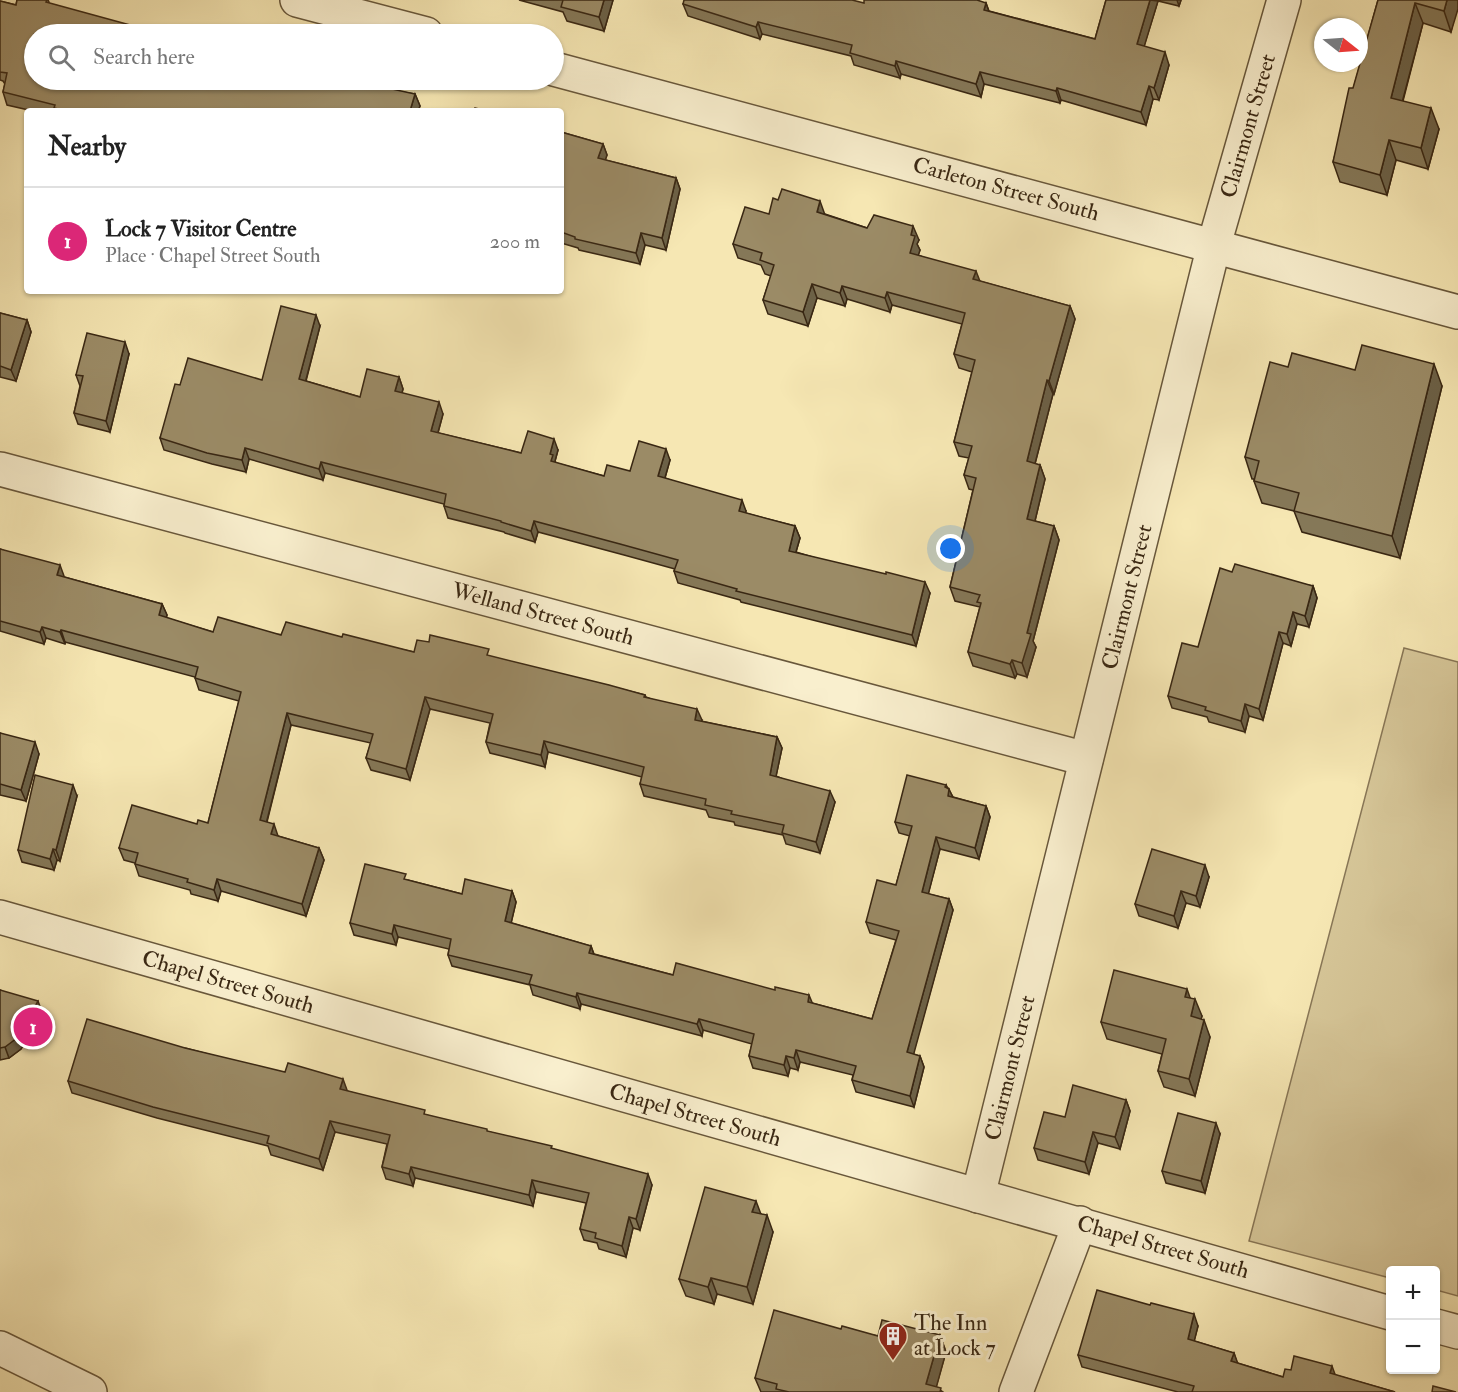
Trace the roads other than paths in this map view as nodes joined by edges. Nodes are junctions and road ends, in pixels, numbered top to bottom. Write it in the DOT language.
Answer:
graph roads {
  1 [pos="297,0"];
  2 [pos="1284,0"];
  3 [pos="388,24"];
  4 [pos="564,72"];
  5 [pos="1214,245"];
  6 [pos="1458,312"];
  7 [pos="0,469"];
  8 [pos="1086,759"];
  9 [pos="0,917"];
  10 [pos="978,1196"];
  11 [pos="1080,1223"];
  12 [pos="1386,1312"];
  13 [pos="1440,1327"];
  14 [pos="1458,1332"];
  15 [pos="0,1348"];
  16 [pos="90,1392"];
  17 [pos="1016,1392"];
  1 -- 3 [label="street"];
  2 -- 5 [label="street, Clairmont Street"];
  4 -- 5 [label="street, Carleton Street South"];
  5 -- 6 [label="street, Carleton Street South"];
  5 -- 8 [label="street, Clairmont Street"];
  7 -- 8 [label="street, Welland Street South"];
  8 -- 10 [label="street, Clairmont Street"];
  9 -- 10 [label="street, Chapel Street South"];
  10 -- 11 [label="street, Chapel Street South"];
  11 -- 12 [label="street, Chapel Street South"];
  11 -- 17 [label="street"];
  13 -- 14 [label="street"];
  15 -- 16 [label="street"];
}
